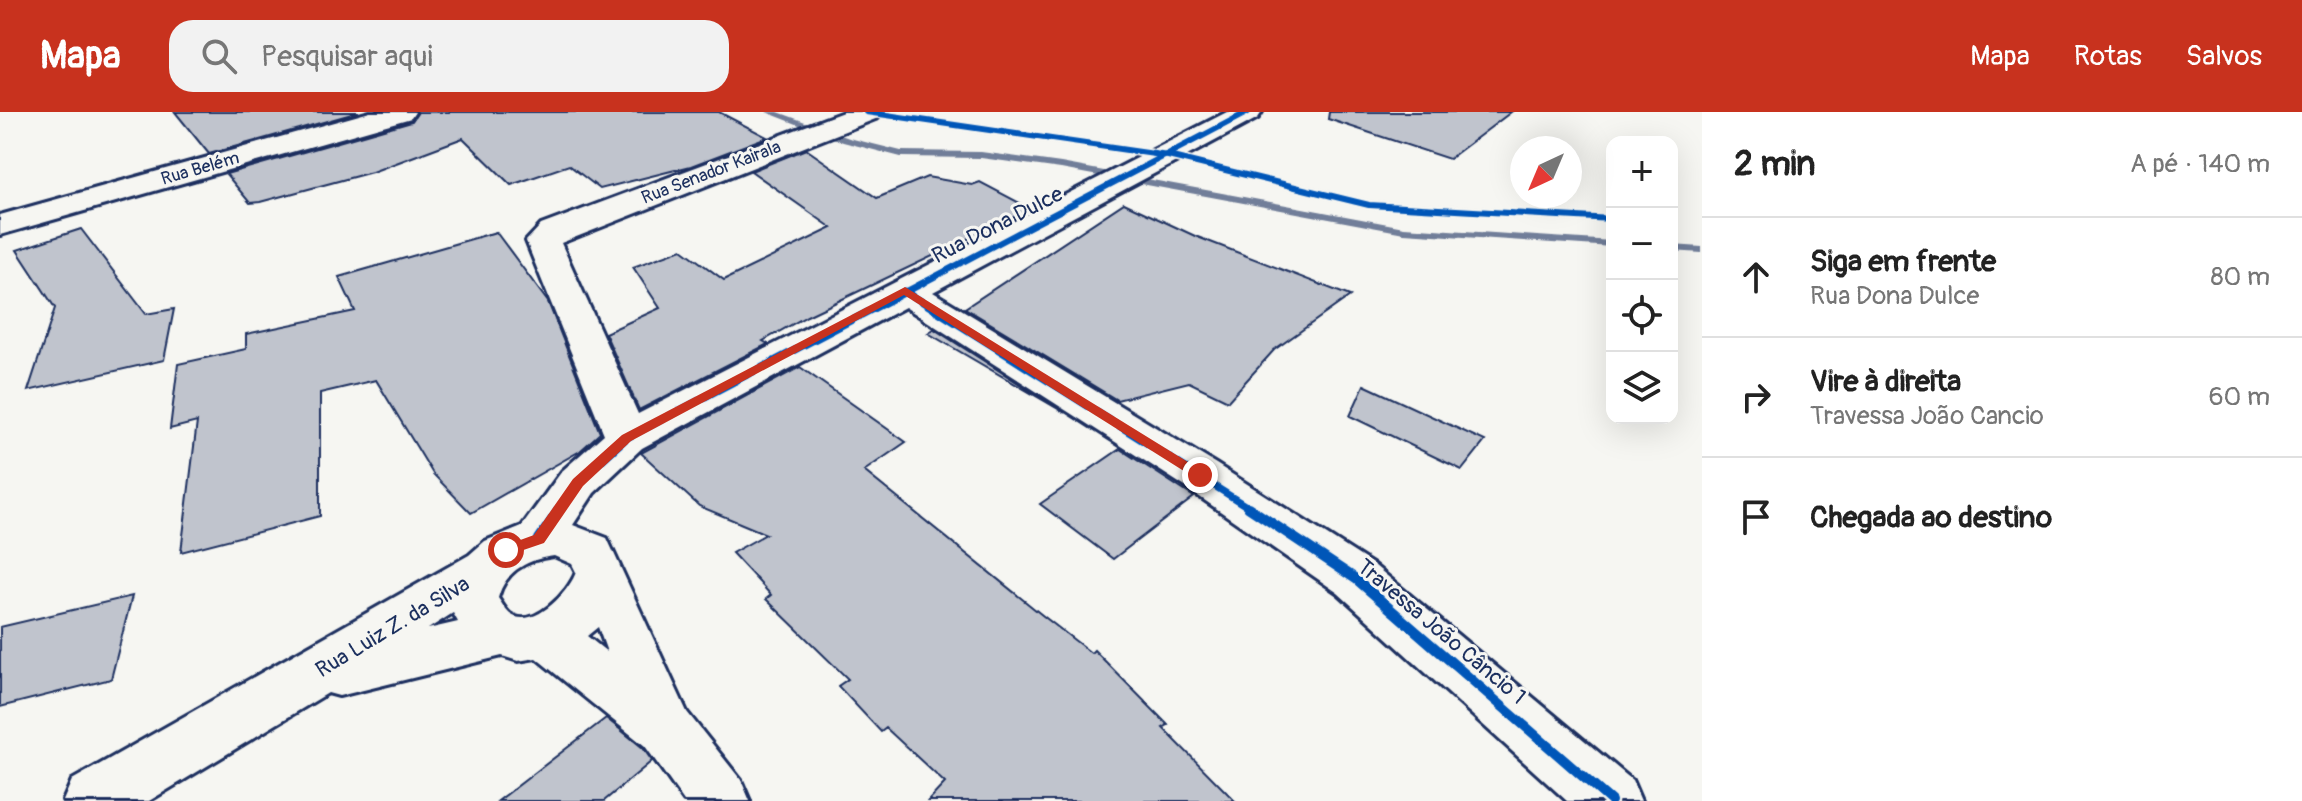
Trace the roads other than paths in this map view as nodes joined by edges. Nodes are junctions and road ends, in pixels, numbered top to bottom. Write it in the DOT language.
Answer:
graph roads {
  1 [pos="401,112"];
  2 [pos="1248,112"];
  3 [pos="855,117"];
  4 [pos="0,225"];
  5 [pos="905,291"];
  6 [pos="627,438"];
  7 [pos="539,539"];
  8 [pos="482,570"];
  9 [pos="601,572"];
  10 [pos="523,634"];
  11 [pos="301,681"];
  12 [pos="666,729"];
  13 [pos="93,801"];
  14 [pos="720,801"];
  15 [pos="1611,801"];
  1 -- 4 [label="street, Rua Belém"];
  2 -- 5 [label="street, Rua Dona Dulce"];
  3 -- 6 [label="street, Rua Senador Kairala"];
  5 -- 6 [label="street, Rua Dona Dulce"];
  5 -- 15 [label="street, Travessa João Câncio 1"];
  6 -- 7 [label="street, Rua Dona Dulce"];
  7 -- 8 [label="street"];
  7 -- 9 [label="street"];
  8 -- 10 [label="street"];
  8 -- 11 [label="street, Rua Luiz Z. da Silva"];
  9 -- 10 [label="street"];
  9 -- 12 [label="street"];
  10 -- 11 [label="street, Rua Luiz Z. da Silva"];
  10 -- 12 [label="street"];
  11 -- 13 [label="street, Rua Luiz Z. da Silva"];
  12 -- 14 [label="street"];
}
